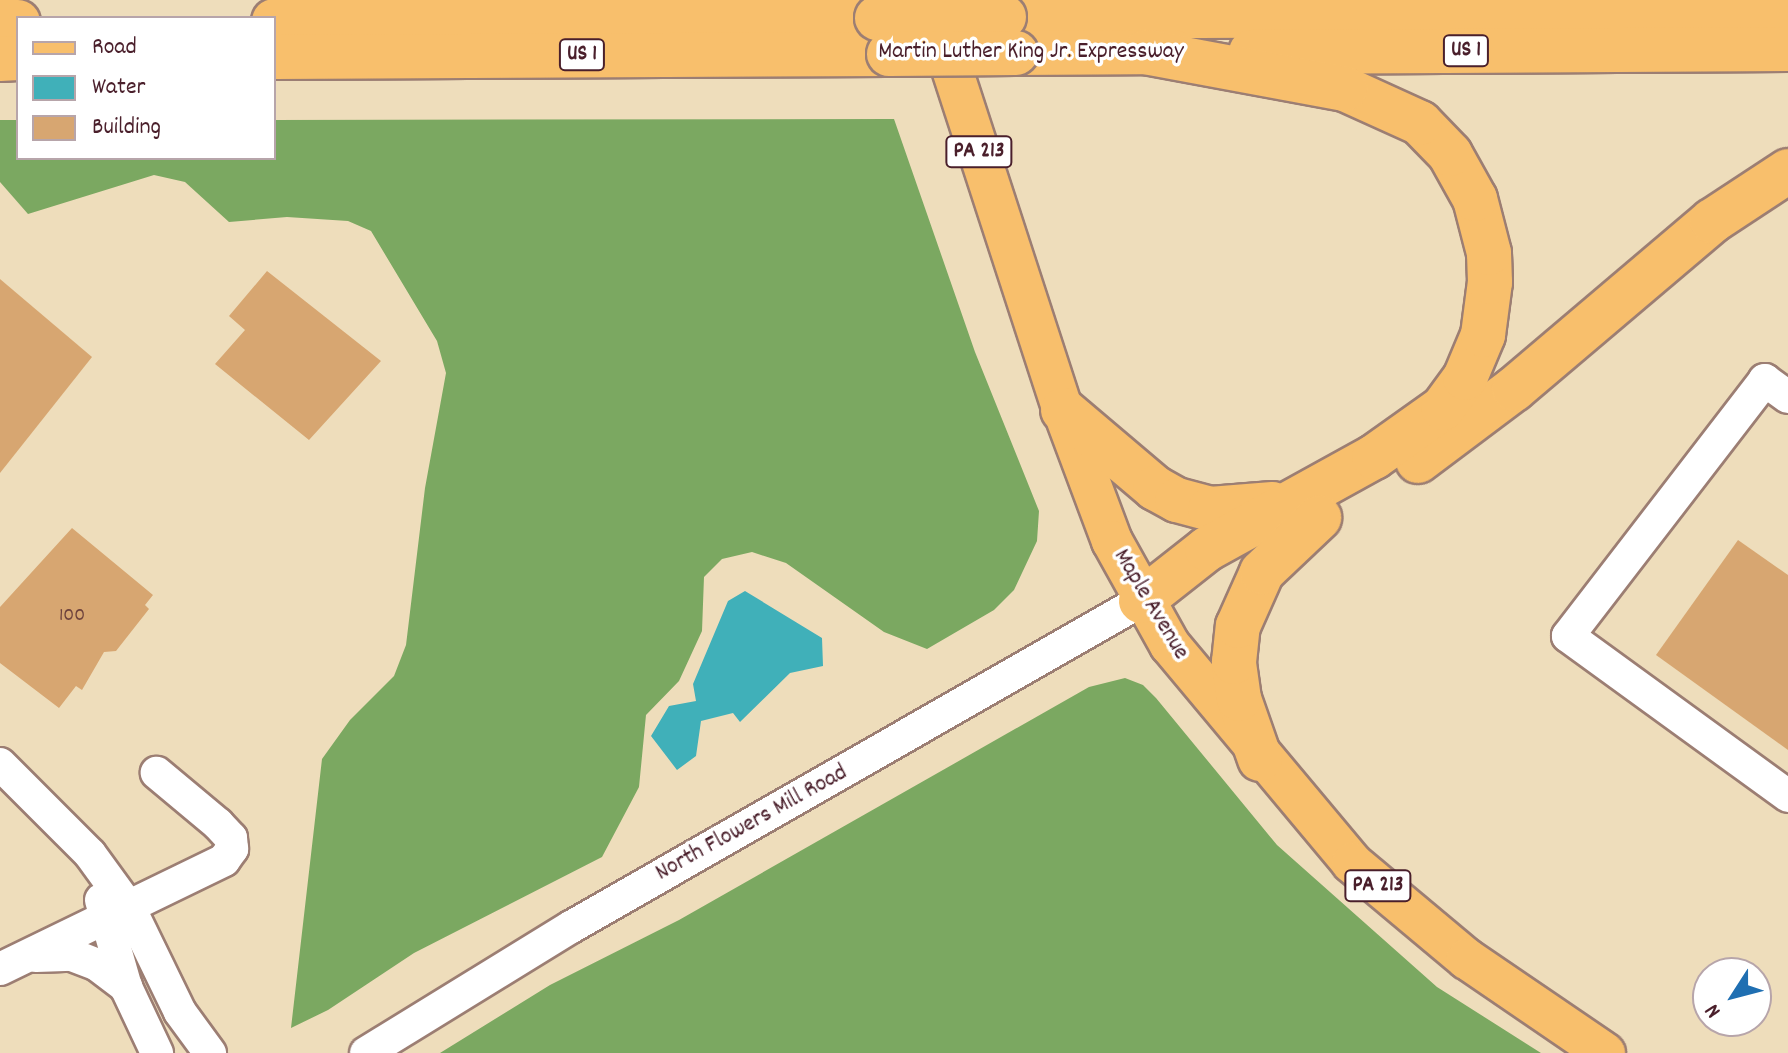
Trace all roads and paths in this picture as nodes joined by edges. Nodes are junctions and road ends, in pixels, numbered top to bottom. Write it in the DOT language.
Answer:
graph roads {
  1 [pos="407,0"];
  2 [pos="929,0"];
  3 [pos="1788,13"];
  4 [pos="506,20"];
  5 [pos="276,21"];
  6 [pos="1010,35"];
  7 [pos="883,36"];
  8 [pos="1788,49"];
  9 [pos="1145,52"];
  10 [pos="276,57"];
  11 [pos="1788,171"];
  12 [pos="1788,397"];
  13 [pos="1063,410"];
  14 [pos="1313,507"];
  15 [pos="1141,601"];
  16 [pos="1260,759"];
  17 [pos="0,764"];
  18 [pos="157,773"];
  19 [pos="1788,796"];
  20 [pos="117,914"];
  21 [pos="14,962"];
  22 [pos="126,987"];
  23 [pos="157,1053"];
  24 [pos="210,1053"];
  25 [pos="366,1053"];
  26 [pos="1605,1053"];
  1 -- 4 [label="highway"];
  2 -- 13 [label="main road, Maple Avenue / PA 213"];
  3 -- 6 [label="highway, Martin Luther King Jr. Expressway / US 1"];
  4 -- 5 [label="highway, Martin Luther King Jr. Expressway / US 1"];
  4 -- 7 [label="highway, Martin Luther King Jr. Expressway / US 1"];
  6 -- 7 [label="highway, Martin Luther King Jr. Expressway / US 1, bridge"];
  6 -- 9 [label="highway, Martin Luther King Jr. Expressway / US 1"];
  7 -- 10 [label="highway, Martin Luther King Jr. Expressway / US 1"];
  8 -- 9 [label="highway, Martin Luther King Jr. Expressway / US 1"];
  9 -- 14 [label="highway"];
  11 -- 14 [label="highway"];
  12 -- 19 [label="street"];
  13 -- 14 [label="highway"];
  13 -- 15 [label="main road, Maple Avenue / PA 213"];
  14 -- 15 [label="highway"];
  14 -- 16 [label="highway"];
  15 -- 16 [label="main road, Maple Avenue / PA 213"];
  15 -- 25 [label="street, North Flowers Mill Road"];
  16 -- 26 [label="main road, Maple Avenue / PA 213"];
  17 -- 20 [label="street"];
  18 -- 20 [label="street"];
  20 -- 21 [label="street"];
  20 -- 22 [label="street"];
  20 -- 24 [label="street"];
  21 -- 22 [label="street"];
  22 -- 23 [label="street"];
}
